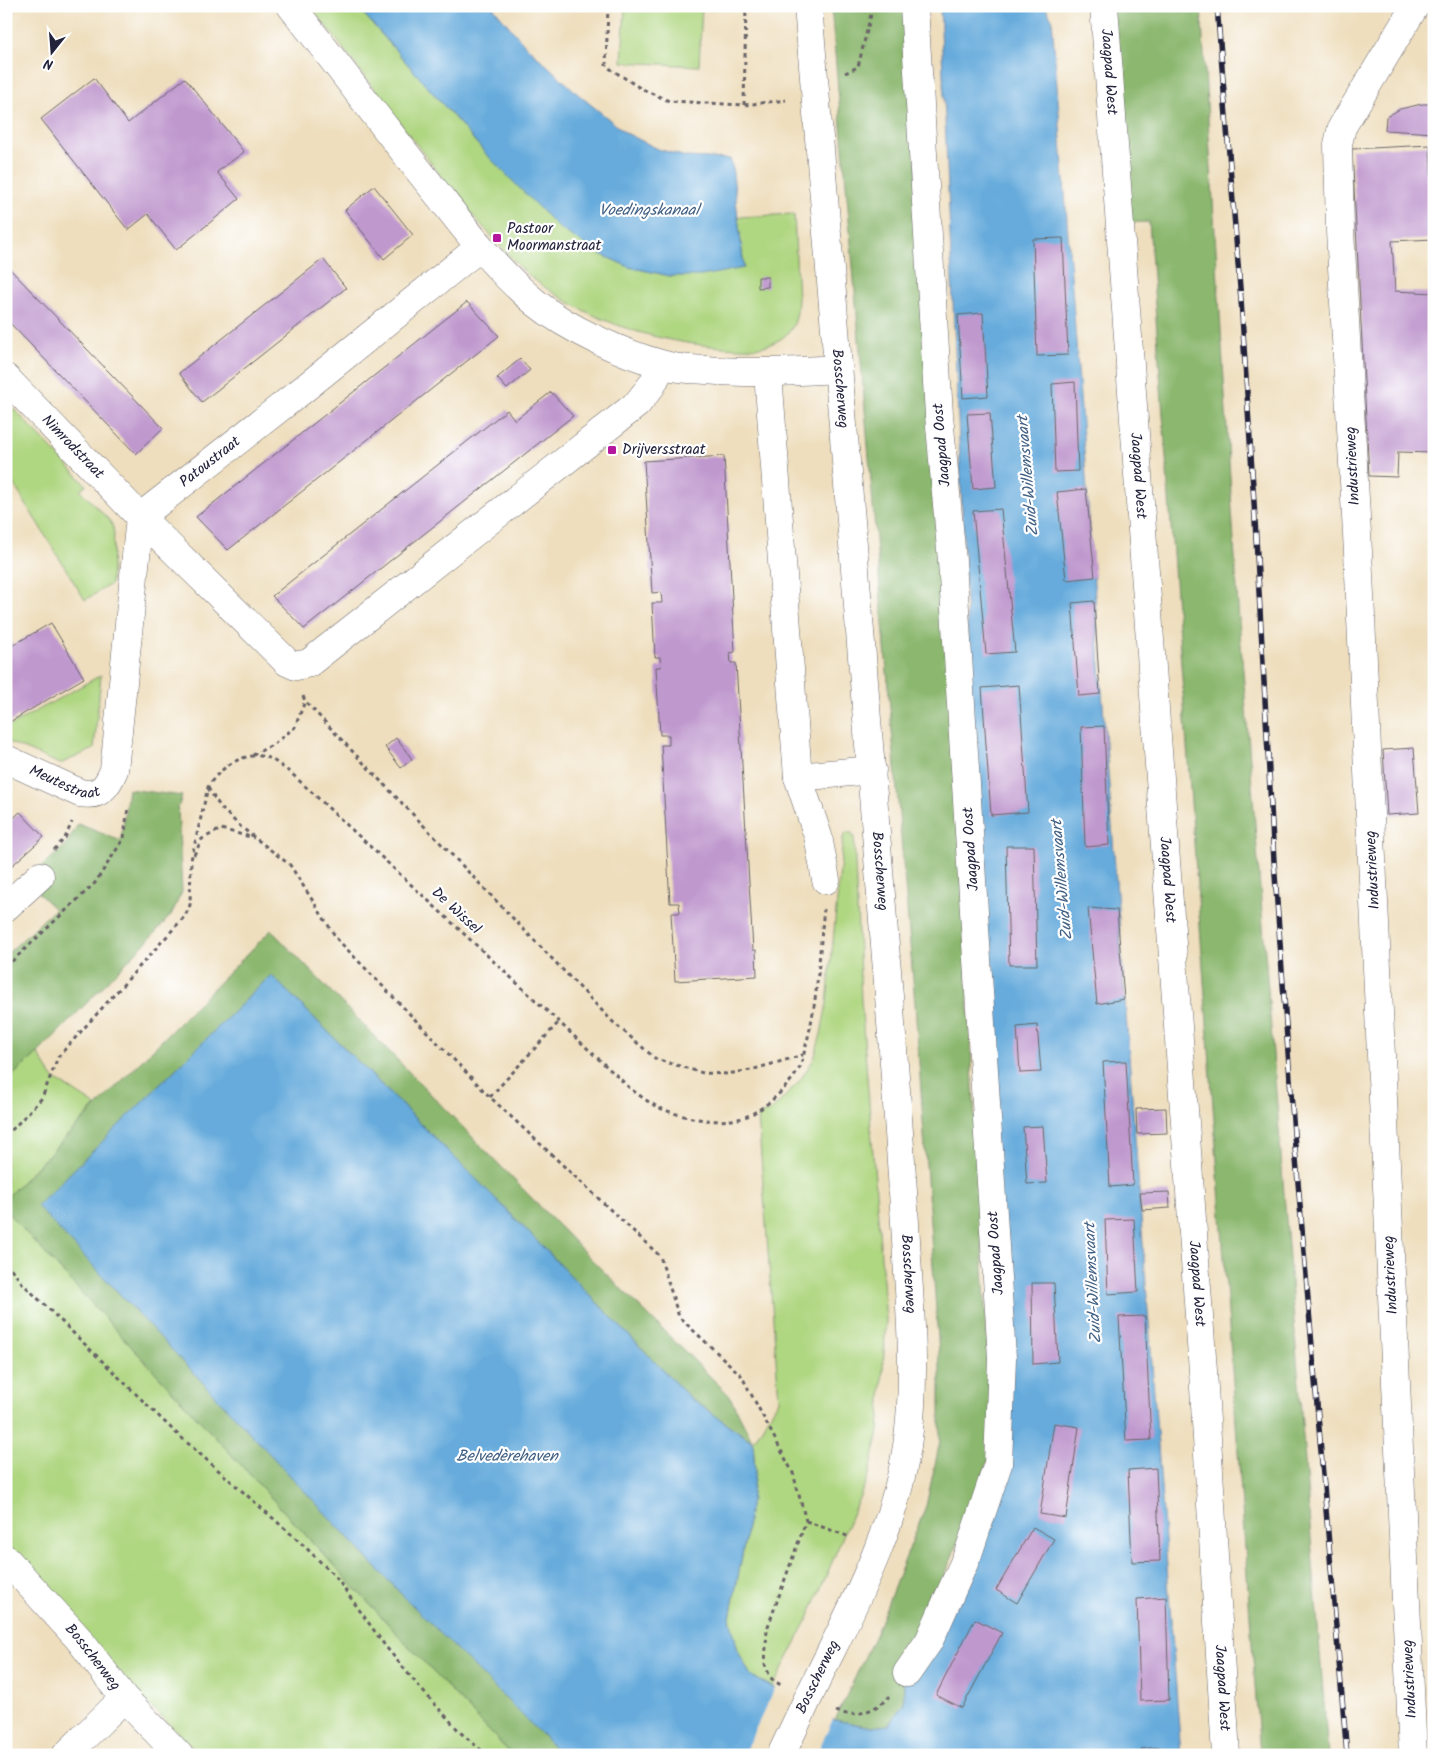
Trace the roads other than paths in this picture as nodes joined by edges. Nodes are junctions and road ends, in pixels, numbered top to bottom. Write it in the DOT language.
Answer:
graph roads {
  1 [pos="291,6"];
  2 [pos="808,6"];
  3 [pos="914,6"];
  4 [pos="1104,6"];
  5 [pos="1415,6"];
  6 [pos="480,247"];
  7 [pos="662,365"];
  8 [pos="838,369"];
  9 [pos="768,373"];
  10 [pos="6,378"];
  11 [pos="140,517"];
  12 [pos="6,758"];
  13 [pos="872,770"];
  14 [pos="798,777"];
  15 [pos="40,876"];
  16 [pos="826,880"];
  17 [pos="6,908"];
  18 [pos="6,1559"];
  19 [pos="908,1673"];
  20 [pos="124,1698"];
  21 [pos="66,1755"];
  22 [pos="179,1755"];
  23 [pos="781,1755"];
  24 [pos="1226,1755"];
  25 [pos="1413,1755"];
  1 -- 6 [label="street"];
  2 -- 8 [label="street, Bosscherweg"];
  3 -- 19 [label="street, Jaagpad Oost"];
  4 -- 24 [label="street, Jaagpad West"];
  5 -- 25 [label="street, Industrieweg"];
  6 -- 7 [label="street"];
  6 -- 11 [label="street, Patoustraat"];
  7 -- 9 [label="street"];
  7 -- 11 [label="street, Nimrodstraat"];
  8 -- 9 [label="street"];
  8 -- 13 [label="street, Bosscherweg"];
  9 -- 14 [label="street"];
  10 -- 11 [label="street, Nimrodstraat"];
  11 -- 12 [label="street, Meutestraat"];
  13 -- 14 [label="street"];
  13 -- 23 [label="street, Bosscherweg, bridge"];
  14 -- 16 [label="street"];
  15 -- 17 [label="street"];
  18 -- 20 [label="street, Bosscherweg"];
  20 -- 21 [label="street"];
  20 -- 22 [label="street, Bosscherweg"];
}
